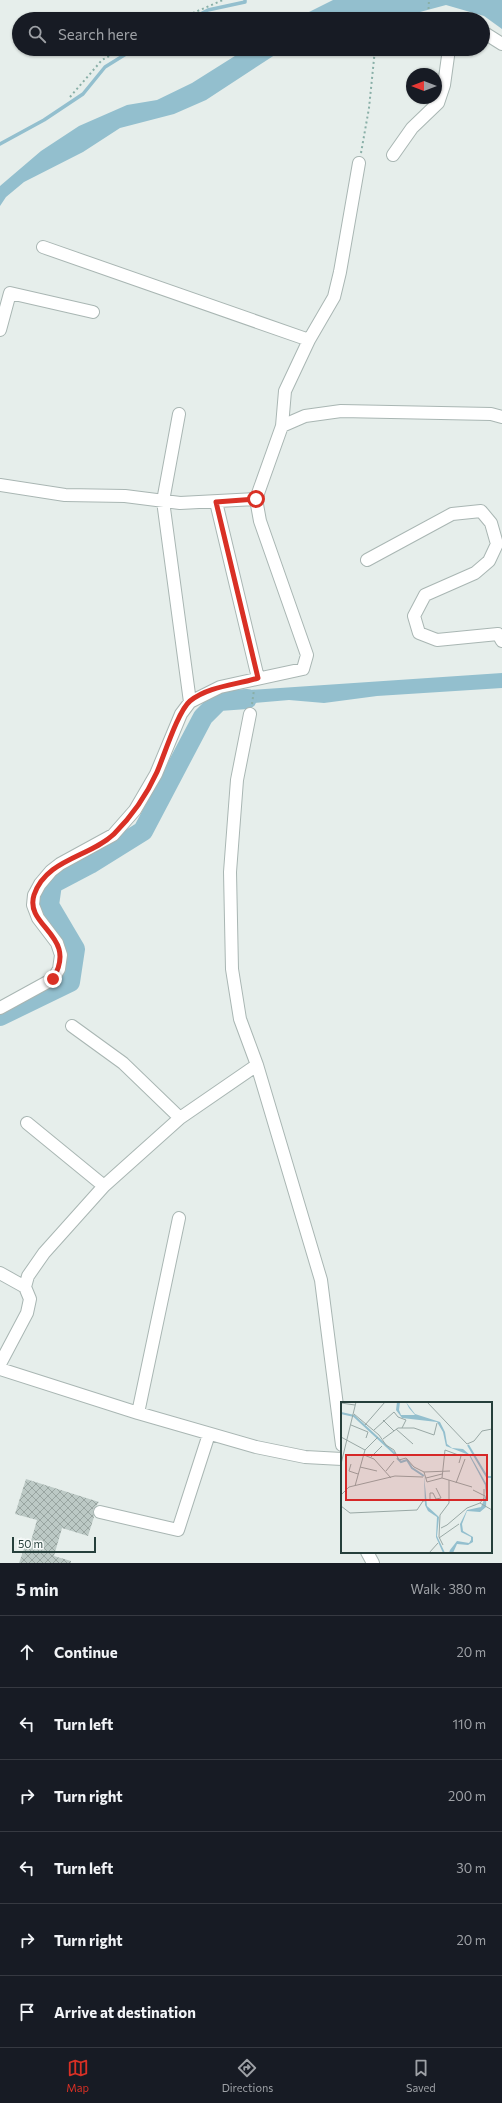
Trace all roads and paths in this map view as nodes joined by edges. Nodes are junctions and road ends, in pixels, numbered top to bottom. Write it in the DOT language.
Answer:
graph roads {
  1 [pos="223,0"];
  2 [pos="429,0"];
  3 [pos="195,12"];
  4 [pos="428,12"];
  5 [pos="490,36"];
  6 [pos="502,44"];
  7 [pos="109,56"];
  8 [pos="373,56"];
  9 [pos="448,56"];
  10 [pos="70,97"];
  11 [pos="393,155"];
  12 [pos="359,163"];
  13 [pos="43,246"];
  14 [pos="93,312"];
  15 [pos="0,330"];
  16 [pos="310,340"];
  17 [pos="179,414"];
  18 [pos="502,417"];
  19 [pos="282,426"];
  20 [pos="0,486"];
  21 [pos="256,499"];
  22 [pos="163,501"];
  23 [pos="216,502"];
  24 [pos="367,560"];
  25 [pos="502,641"];
  26 [pos="256,682"];
  27 [pos="190,702"];
  28 [pos="251,710"];
  29 [pos="0,1008"];
  30 [pos="72,1026"];
  31 [pos="257,1065"];
  32 [pos="180,1118"];
  33 [pos="27,1123"];
  34 [pos="104,1186"];
  35 [pos="179,1218"];
  36 [pos="0,1273"];
  37 [pos="25,1287"];
  38 [pos="0,1364"];
  39 [pos="0,1370"];
  40 [pos="138,1413"];
  41 [pos="210,1434"];
  42 [pos="341,1437"];
  43 [pos="341,1459"];
  44 [pos="100,1512"];
  45 [pos="368,1553"];
  46 [pos="373,1563"];
  1 -- 3 [label="path"];
  2 -- 4 [label="path"];
  5 -- 6 [label="street"];
  7 -- 10 [label="path"];
  8 -- 12 [label="path"];
  9 -- 11 [label="street"];
  12 -- 16 [label="street"];
  13 -- 16 [label="street"];
  14 -- 15 [label="street"];
  16 -- 19 [label="street"];
  17 -- 22 [label="street"];
  18 -- 19 [label="street"];
  19 -- 21 [label="street"];
  20 -- 22 [label="street"];
  21 -- 23 [label="street"];
  21 -- 26 [label="street"];
  22 -- 23 [label="street"];
  22 -- 27 [label="street"];
  23 -- 26 [label="street"];
  24 -- 25 [label="street"];
  26 -- 27 [label="street"];
  26 -- 28 [label="path"];
  27 -- 29 [label="street"];
  28 -- 31 [label="street"];
  30 -- 32 [label="street"];
  31 -- 32 [label="street"];
  31 -- 42 [label="street"];
  32 -- 34 [label="street"];
  33 -- 34 [label="street"];
  34 -- 37 [label="street"];
  35 -- 40 [label="street"];
  36 -- 37 [label="street"];
  37 -- 38 [label="street"];
  39 -- 40 [label="street"];
  40 -- 41 [label="street"];
  41 -- 43 [label="street"];
  41 -- 44 [label="street"];
  45 -- 46 [label="street"];
}
